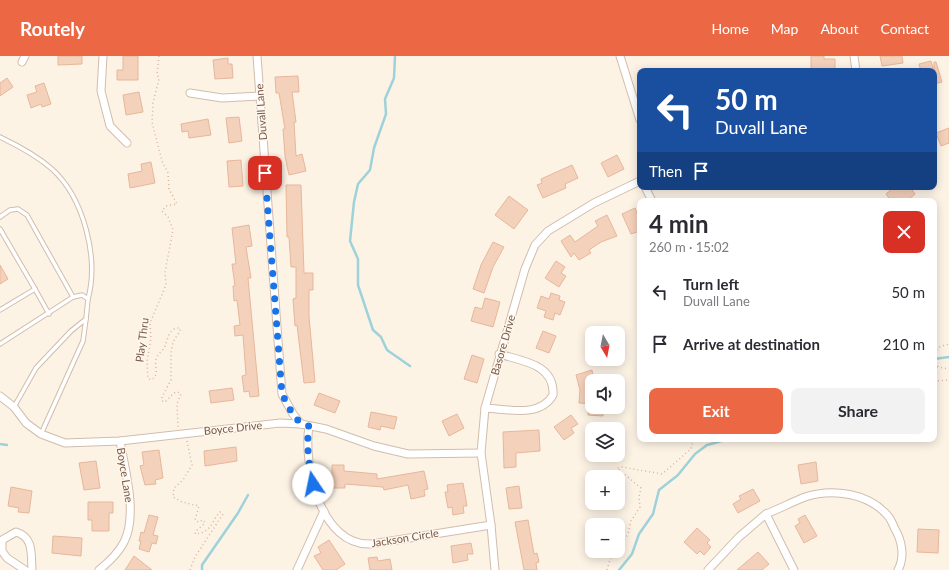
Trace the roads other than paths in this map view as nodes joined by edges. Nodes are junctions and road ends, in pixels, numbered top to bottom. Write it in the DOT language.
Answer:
graph roads {
  1 [pos="103,56"];
  2 [pos="257,56"];
  3 [pos="620,56"];
  4 [pos="854,56"];
  5 [pos="856,68"];
  6 [pos="190,92"];
  7 [pos="259,96"];
  8 [pos="637,110"];
  9 [pos="0,137"];
  10 [pos="127,143"];
  11 [pos="637,182"];
  12 [pos="0,217"];
  13 [pos="0,229"];
  14 [pos="35,289"];
  15 [pos="73,297"];
  16 [pos="88,299"];
  17 [pos="0,310"];
  18 [pos="49,314"];
  19 [pos="86,319"];
  20 [pos="0,344"];
  21 [pos="499,354"];
  22 [pos="0,396"];
  23 [pos="14,407"];
  24 [pos="485,408"];
  25 [pos="305,425"];
  26 [pos="41,434"];
  27 [pos="120,441"];
  28 [pos="481,453"];
  29 [pos="324,511"];
  30 [pos="766,514"];
  31 [pos="491,525"];
  32 [pos="25,570"];
  33 [pos="32,570"];
  34 [pos="99,570"];
  35 [pos="297,570"];
  36 [pos="495,570"];
  37 [pos="708,570"];
  38 [pos="794,570"];
  39 [pos="898,570"];
  1 -- 10 [label="street"];
  2 -- 7 [label="street, Duvall Lane"];
  3 -- 8 [label="street"];
  4 -- 5 [label="street"];
  6 -- 7 [label="street"];
  7 -- 25 [label="street, Duvall Lane"];
  9 -- 16 [label="lane"];
  11 -- 21 [label="street, Basore Drive"];
  12 -- 15 [label="lane"];
  13 -- 14 [label="lane"];
  14 -- 17 [label="lane"];
  14 -- 18 [label="lane"];
  15 -- 16 [label="lane"];
  15 -- 18 [label="lane"];
  16 -- 19 [label="lane"];
  18 -- 20 [label="lane"];
  19 -- 23 [label="lane"];
  19 -- 26 [label="lane"];
  21 -- 24 [label="street, Basore Drive"];
  21 -- 24 [label="street"];
  22 -- 23 [label="street, Boyce Drive"];
  23 -- 26 [label="street, Boyce Drive"];
  24 -- 28 [label="street, Basore Drive"];
  25 -- 27 [label="street, Boyce Drive"];
  25 -- 28 [label="street, Boyce Drive"];
  25 -- 29 [label="street, Jackson Circle"];
  26 -- 27 [label="street, Boyce Drive"];
  27 -- 34 [label="street, Boyce Lane"];
  28 -- 31 [label="street, Basore Drive"];
  29 -- 31 [label="street, Jackson Circle"];
  29 -- 35 [label="street"];
  30 -- 37 [label="street"];
  30 -- 38 [label="street"];
  30 -- 39 [label="street"];
  31 -- 36 [label="street, Basore Drive"];
  32 -- 33 [label="street"];
}
